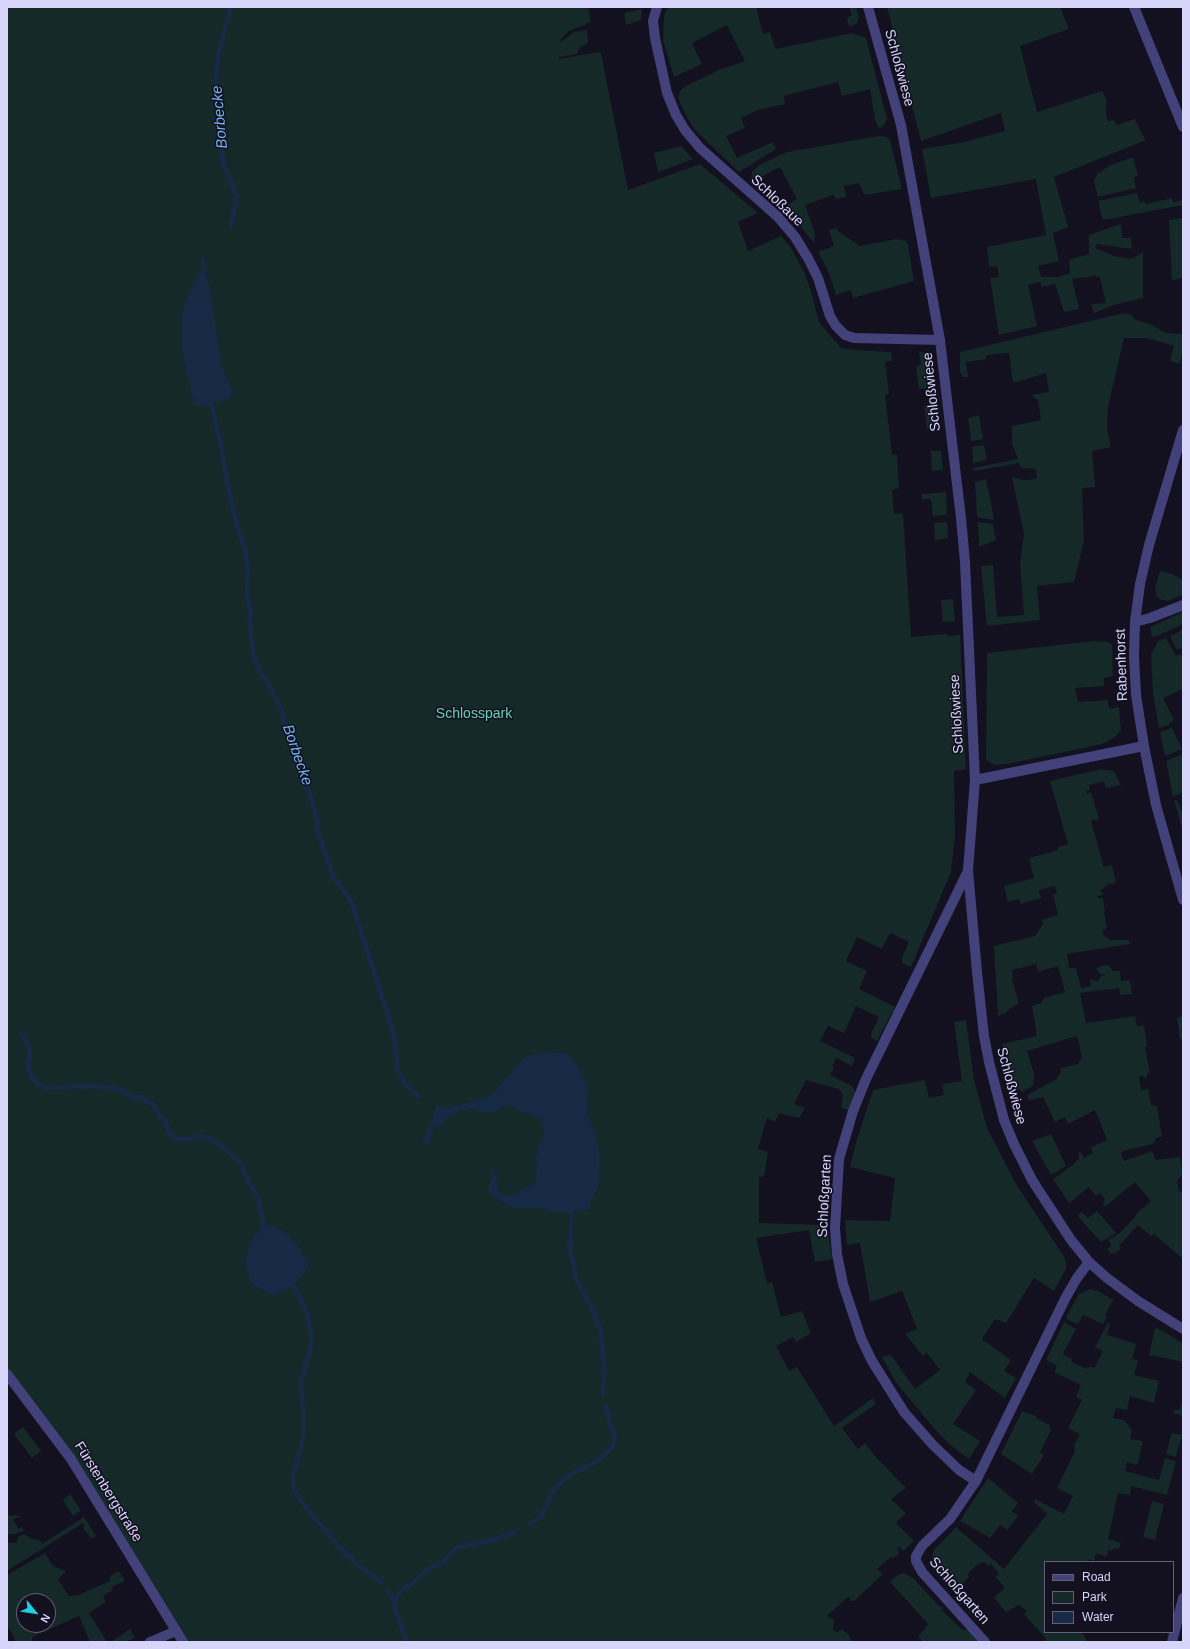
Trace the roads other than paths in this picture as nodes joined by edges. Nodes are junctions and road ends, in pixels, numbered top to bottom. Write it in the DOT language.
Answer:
graph roads {
  1 [pos="657,7"];
  2 [pos="868,7"];
  3 [pos="1134,7"];
  4 [pos="1183,127"];
  5 [pos="940,340"];
  6 [pos="1183,430"];
  7 [pos="1183,605"];
  8 [pos="1135,622"];
  9 [pos="1144,746"];
  10 [pos="975,780"];
  11 [pos="968,870"];
  12 [pos="1183,900"];
  13 [pos="1089,1262"];
  14 [pos="1183,1329"];
  15 [pos="7,1374"];
  16 [pos="976,1481"];
  17 [pos="1183,1598"];
  18 [pos="176,1631"];
  19 [pos="150,1642"];
  20 [pos="183,1642"];
  21 [pos="985,1642"];
  22 [pos="1172,1642"];
  1 -- 5 [label="street, Schloßaue"];
  2 -- 5 [label="street, Schloßwiese"];
  3 -- 4 [label="street"];
  5 -- 10 [label="street, Schloßwiese"];
  6 -- 8 [label="street, Rabenhorst"];
  7 -- 8 [label="street"];
  8 -- 9 [label="street, Rabenhorst"];
  9 -- 10 [label="street"];
  9 -- 12 [label="street, Rabenhorst"];
  10 -- 11 [label="street, Schloßwiese"];
  11 -- 13 [label="street, Schloßwiese"];
  11 -- 16 [label="street, Schloßgarten"];
  13 -- 14 [label="street, Schloßwiese"];
  13 -- 16 [label="street, Schloßgarten"];
  15 -- 18 [label="street, Fürstenbergstraße"];
  16 -- 21 [label="street, Schloßgarten"];
  17 -- 22 [label="street"];
  18 -- 19 [label="street"];
  18 -- 20 [label="street, Fürstenbergstraße"];
}
